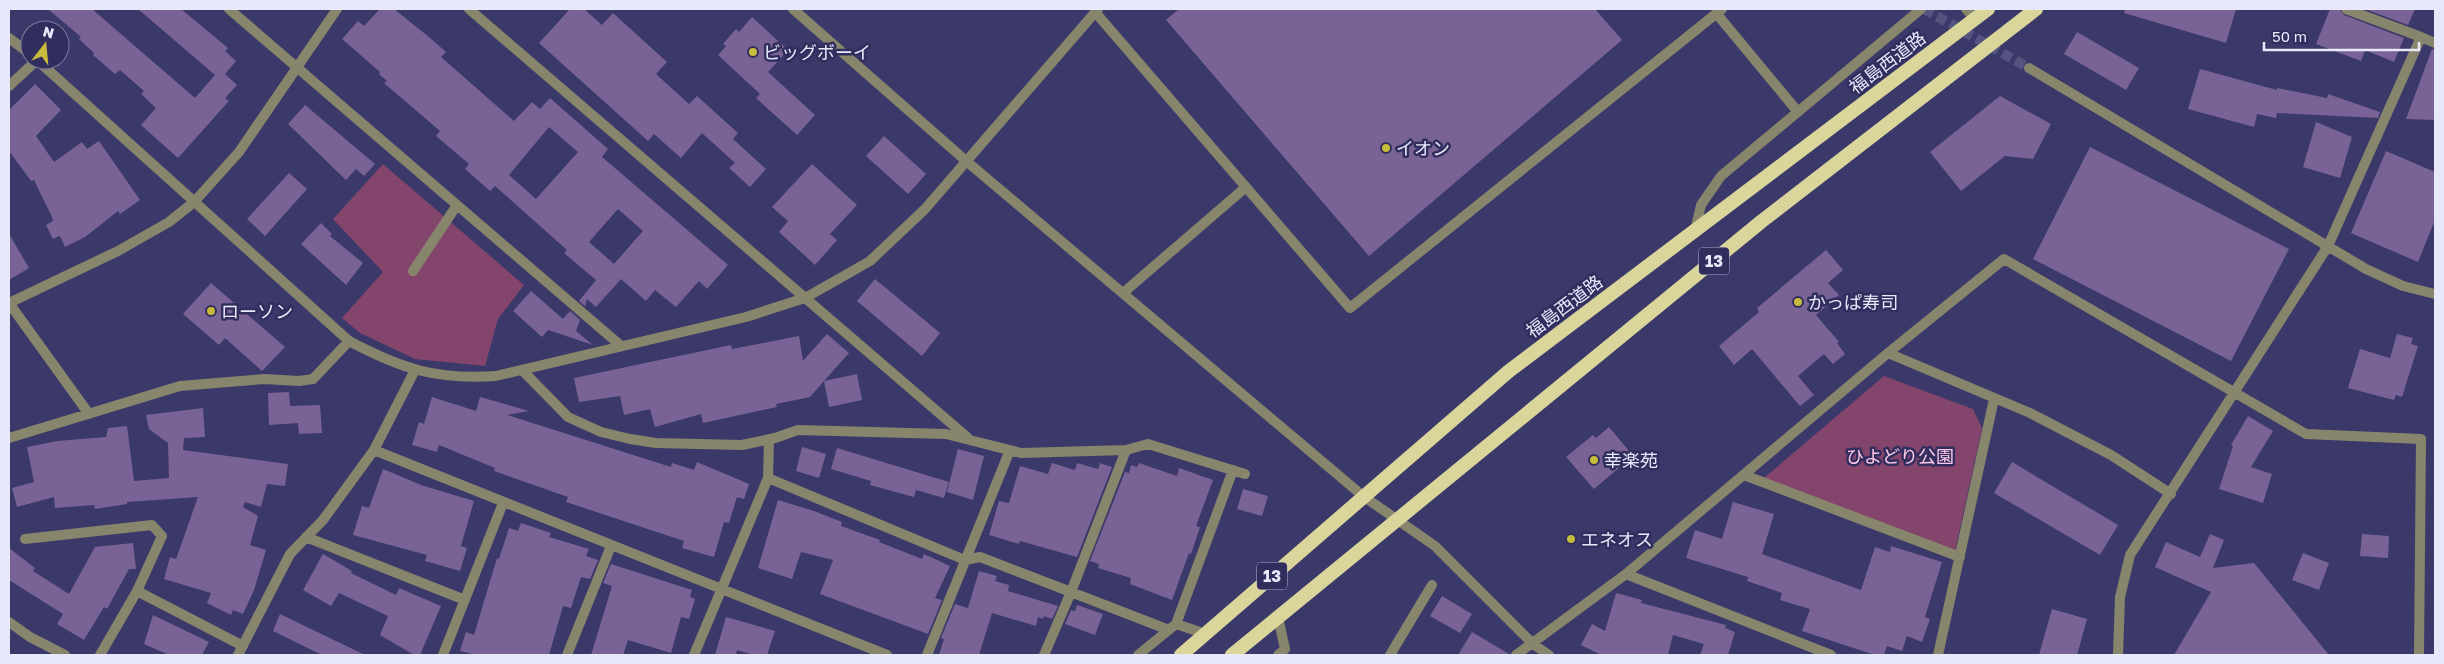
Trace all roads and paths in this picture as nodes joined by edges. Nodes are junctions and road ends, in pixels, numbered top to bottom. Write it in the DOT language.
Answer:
graph roads {
  1 [pos="229,9"];
  2 [pos="337,9"];
  3 [pos="469,9"];
  4 [pos="793,9"];
  5 [pos="1921,9"];
  6 [pos="1988,9"];
  7 [pos="2036,9"];
  8 [pos="2346,9"];
  9 [pos="1096,11"];
  10 [pos="1719,11"];
  11 [pos="1971,14"];
  12 [pos="2421,37"];
  13 [pos="9,38"];
  14 [pos="2435,43"];
  15 [pos="20,46"];
  16 [pos="297,67"];
  17 [pos="2029,68"];
  18 [pos="26,70"];
  19 [pos="48,70"];
  20 [pos="9,86"];
  21 [pos="1798,112"];
  22 [pos="965,160"];
  23 [pos="1246,188"];
  24 [pos="194,202"];
  25 [pos="458,205"];
  26 [pos="1695,231"];
  27 [pos="2328,246"];
  28 [pos="413,271"];
  29 [pos="1122,293"];
  30 [pos="2435,294"];
  31 [pos="805,298"];
  32 [pos="9,303"];
  33 [pos="349,341"];
  34 [pos="620,345"];
  35 [pos="1888,354"];
  36 [pos="415,370"];
  37 [pos="523,371"];
  38 [pos="2235,394"];
  39 [pos="1994,399"];
  40 [pos="89,414"];
  41 [pos="9,438"];
  42 [pos="968,438"];
  43 [pos="769,439"];
  44 [pos="374,450"];
  45 [pos="1010,450"];
  46 [pos="1126,450"];
  47 [pos="1233,470"];
  48 [pos="1245,474"];
  49 [pos="1744,475"];
  50 [pos="768,478"];
  51 [pos="2171,494"];
  52 [pos="1363,496"];
  53 [pos="504,503"];
  54 [pos="1397,518"];
  55 [pos="306,537"];
  56 [pos="25,539"];
  57 [pos="610,546"];
  58 [pos="1960,557"];
  59 [pos="965,560"];
  60 [pos="1626,574"];
  61 [pos="1432,585"];
  62 [pos="137,590"];
  63 [pos="722,590"];
  64 [pos="1071,592"];
  65 [pos="465,600"];
  66 [pos="1278,617"];
  67 [pos="9,622"];
  68 [pos="1172,627"];
  69 [pos="1206,634"];
  70 [pos="1533,644"];
  71 [pos="241,651"];
  72 [pos="65,655"];
  73 [pos="100,655"];
  74 [pos="443,655"];
  75 [pos="567,655"];
  76 [pos="694,655"];
  77 [pos="887,655"];
  78 [pos="927,655"];
  79 [pos="1044,655"];
  80 [pos="1138,655"];
  81 [pos="1181,655"];
  82 [pos="1232,655"];
  83 [pos="1278,655"];
  84 [pos="1390,655"];
  85 [pos="1516,655"];
  86 [pos="1549,655"];
  87 [pos="1831,655"];
  88 [pos="1938,655"];
  89 [pos="2118,655"];
  90 [pos="2419,655"];
  1 -- 16 [label="street"];
  2 -- 16 [label="street"];
  3 -- 31 [label="street"];
  4 -- 22 [label="street"];
  5 -- 21 [label="street"];
  6 -- 11 [label="highway, 福島西道路 / 13"];
  7 -- 54 [label="highway, 13"];
  8 -- 12 [label="street"];
  9 -- 22 [label="street"];
  9 -- 23 [label="street"];
  10 -- 21 [label="street"];
  10 -- 23 [label="street"];
  11 -- 26 [label="highway, 福島西道路 / 13"];
  12 -- 14 [label="street"];
  12 -- 27 [label="street"];
  13 -- 15 [label="street"];
  16 -- 24 [label="street"];
  16 -- 25 [label="street"];
  17 -- 27 [label="street"];
  18 -- 20 [label="street"];
  19 -- 24 [label="street"];
  21 -- 26 [label="street"];
  22 -- 29 [label="street"];
  22 -- 31 [label="street"];
  23 -- 29 [label="street"];
  24 -- 32 [label="street"];
  24 -- 33 [label="street"];
  25 -- 28 [label="street"];
  25 -- 34 [label="street"];
  26 -- 52 [label="highway, 福島西道路 / 13"];
  27 -- 30 [label="street"];
  27 -- 38 [label="street"];
  29 -- 52 [label="street"];
  31 -- 34 [label="street"];
  31 -- 42 [label="street"];
  32 -- 40 [label="street"];
  33 -- 36 [label="street"];
  33 -- 40 [label="street"];
  34 -- 37 [label="street"];
  35 -- 38 [label="street"];
  35 -- 39 [label="street"];
  35 -- 49 [label="street"];
  36 -- 37 [label="street"];
  36 -- 44 [label="street"];
  37 -- 43 [label="street"];
  38 -- 51 [label="street"];
  38 -- 90 [label="street"];
  39 -- 51 [label="street"];
  39 -- 58 [label="street"];
  40 -- 41 [label="street"];
  42 -- 43 [label="street"];
  42 -- 45 [label="street"];
  43 -- 50 [label="street"];
  44 -- 53 [label="street"];
  44 -- 55 [label="street"];
  45 -- 46 [label="street"];
  45 -- 59 [label="street"];
  46 -- 47 [label="street"];
  46 -- 64 [label="street"];
  47 -- 48 [label="street"];
  47 -- 68 [label="street"];
  49 -- 58 [label="street"];
  49 -- 60 [label="street"];
  50 -- 59 [label="street"];
  50 -- 63 [label="street"];
  51 -- 89 [label="street"];
  52 -- 54 [label="street"];
  52 -- 69 [label="highway, 福島西道路 / 13"];
  53 -- 57 [label="street"];
  53 -- 65 [label="street"];
  54 -- 66 [label="highway, 13"];
  54 -- 70 [label="street"];
  55 -- 65 [label="street"];
  55 -- 71 [label="street"];
  56 -- 62 [label="street"];
  57 -- 63 [label="street"];
  57 -- 75 [label="street"];
  58 -- 88 [label="street"];
  59 -- 64 [label="street"];
  59 -- 78 [label="street"];
  60 -- 70 [label="street"];
  60 -- 87 [label="street"];
  61 -- 84 [label="street"];
  62 -- 71 [label="street"];
  62 -- 73 [label="street"];
  63 -- 76 [label="street"];
  63 -- 77 [label="street"];
  64 -- 68 [label="street"];
  64 -- 79 [label="street"];
  65 -- 74 [label="street"];
  66 -- 82 [label="highway, 13"];
  66 -- 83 [label="street"];
  67 -- 72 [label="street"];
  68 -- 69 [label="street"];
  68 -- 80 [label="street"];
  69 -- 81 [label="highway, 福島西道路 / 13"];
  70 -- 85 [label="street"];
  70 -- 86 [label="street"];
}
